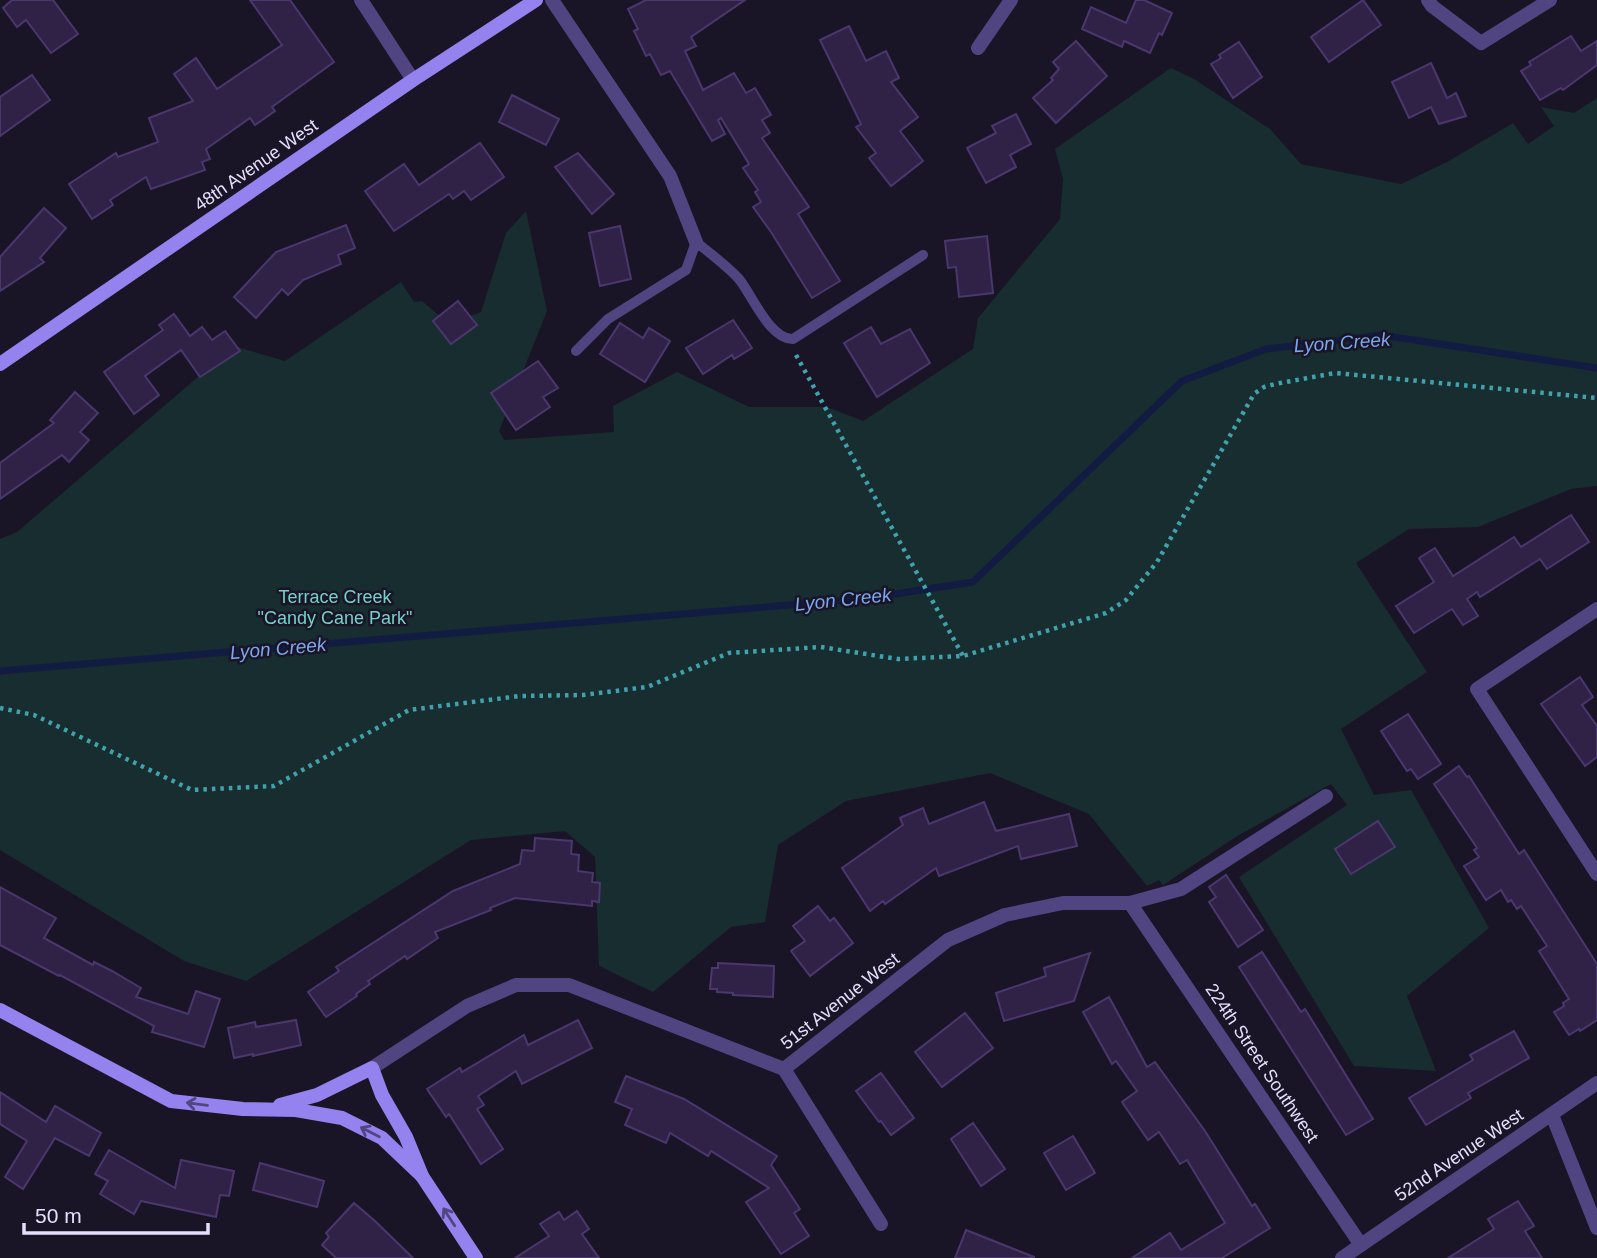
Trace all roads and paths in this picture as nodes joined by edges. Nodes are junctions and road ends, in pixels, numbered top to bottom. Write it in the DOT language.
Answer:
graph roads {
  1 [pos="361,0"];
  2 [pos="536,0"];
  3 [pos="552,0"];
  4 [pos="1011,0"];
  5 [pos="1428,0"];
  6 [pos="1550,0"];
  7 [pos="978,48"];
  8 [pos="413,80"];
  9 [pos="696,242"];
  10 [pos="923,255"];
  11 [pos="787,339"];
  12 [pos="576,351"];
  13 [pos="0,364"];
  14 [pos="1597,398"];
  15 [pos="1597,609"];
  16 [pos="964,656"];
  17 [pos="0,708"];
  18 [pos="1326,796"];
  19 [pos="1597,874"];
  20 [pos="1130,903"];
  21 [pos="0,1010"];
  22 [pos="372,1069"];
  23 [pos="785,1069"];
  24 [pos="1597,1083"];
  25 [pos="265,1109"];
  26 [pos="1552,1115"];
  27 [pos="422,1176"];
  28 [pos="881,1224"];
  29 [pos="1597,1228"];
  30 [pos="1361,1245"];
  31 [pos="475,1258"];
  32 [pos="1342,1258"];
  1 -- 8 [label="street"];
  2 -- 8 [label="street, 48th Avenue West"];
  3 -- 9 [label="street"];
  4 -- 7 [label="street"];
  5 -- 6 [label="street"];
  8 -- 13 [label="street, 48th Avenue West"];
  9 -- 11 [label="lane"];
  9 -- 12 [label="lane"];
  10 -- 11 [label="lane"];
  11 -- 16 [label="path"];
  14 -- 16 [label="path"];
  15 -- 19 [label="street"];
  16 -- 17 [label="path"];
  18 -- 20 [label="street, 51st Avenue West"];
  20 -- 23 [label="street, 51st Avenue West"];
  20 -- 30 [label="street, 224th Street Southwest"];
  25 -- 21 [label="street, one-way"];
  22 -- 23 [label="street, 51st Avenue West"];
  22 -- 25 [label="street"];
  22 -- 27 [label="street"];
  23 -- 28 [label="street"];
  24 -- 26 [label="street, 52nd Avenue West"];
  27 -- 25 [label="street, one-way"];
  26 -- 29 [label="street"];
  26 -- 30 [label="street, 52nd Avenue West"];
  31 -- 27 [label="street, one-way"];
  30 -- 32 [label="street, 52nd Avenue West"];
}
